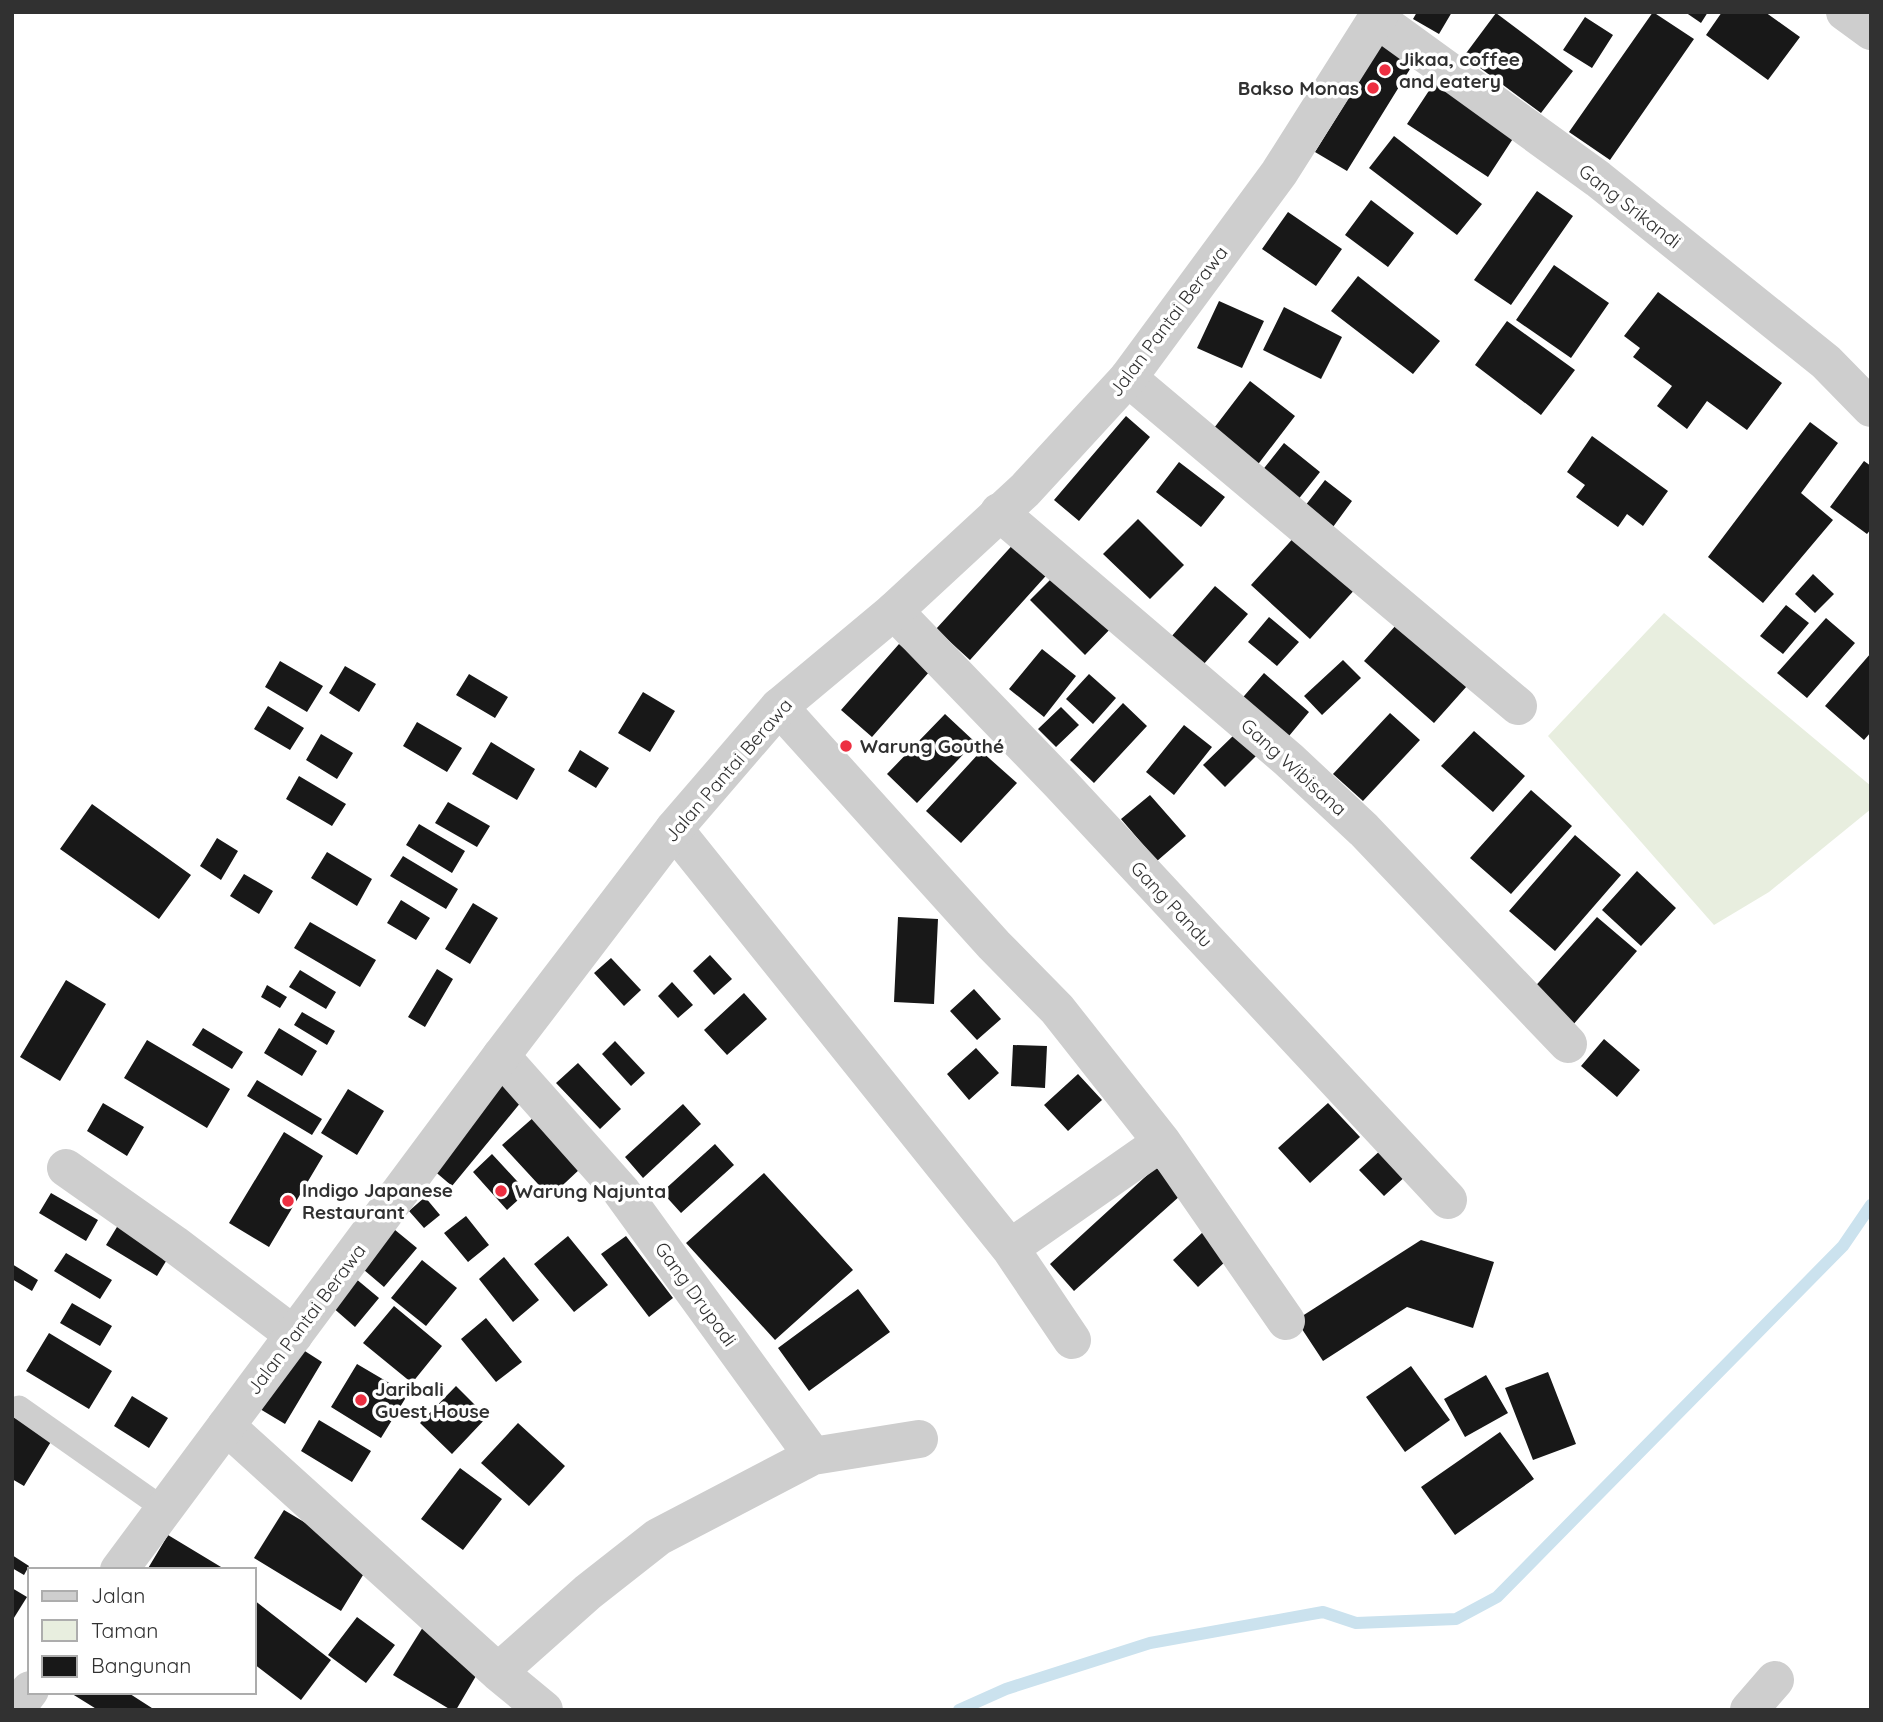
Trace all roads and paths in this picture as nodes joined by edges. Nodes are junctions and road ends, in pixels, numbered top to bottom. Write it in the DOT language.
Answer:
graph roads {
  1 [pos="1845,12"];
  2 [pos="1379,15"];
  3 [pos="1871,31"];
  4 [pos="1128,377"];
  5 [pos="1871,408"];
  6 [pos="999,512"];
  7 [pos="894,611"];
  8 [pos="1518,706"];
  9 [pos="779,707"];
  10 [pos="674,829"];
  11 [pos="1568,1044"];
  12 [pos="501,1056"];
  13 [pos="1163,1142"];
  14 [pos="66,1168"];
  15 [pos="1448,1200"];
  16 [pos="1010,1248"];
  17 [pos="1286,1321"];
  18 [pos="294,1335"];
  19 [pos="1072,1340"];
  20 [pos="19,1407"];
  21 [pos="226,1426"];
  22 [pos="919,1439"];
  23 [pos="813,1456"];
  24 [pos="164,1509"];
  25 [pos="120,1568"];
  26 [pos="498,1672"];
  27 [pos="1775,1680"];
  28 [pos="544,1710"];
  29 [pos="1749,1710"];
  1 -- 3 [label="street"];
  2 -- 4 [label="street, Jalan Pantai Berawa"];
  2 -- 5 [label="street, Gang Srikandi"];
  4 -- 6 [label="street, Jalan Pantai Berawa"];
  4 -- 8 [label="street"];
  6 -- 7 [label="street, Jalan Pantai Berawa"];
  6 -- 11 [label="street, Gang Wibisana"];
  7 -- 9 [label="street, Jalan Pantai Berawa"];
  7 -- 15 [label="street, Gang Pandu"];
  9 -- 10 [label="street, Jalan Pantai Berawa"];
  9 -- 13 [label="street"];
  10 -- 12 [label="street, Jalan Pantai Berawa"];
  10 -- 16 [label="street"];
  12 -- 18 [label="street, Jalan Pantai Berawa"];
  12 -- 23 [label="street, Gang Drupadi"];
  13 -- 16 [label="street"];
  13 -- 17 [label="street"];
  14 -- 18 [label="street"];
  16 -- 19 [label="street"];
  18 -- 21 [label="street, Jalan Pantai Berawa"];
  20 -- 24 [label="lane"];
  21 -- 24 [label="street, Jalan Pantai Berawa"];
  21 -- 26 [label="street"];
  22 -- 23 [label="street"];
  23 -- 26 [label="street"];
  24 -- 25 [label="street, Jalan Pantai Berawa"];
  26 -- 28 [label="street"];
  27 -- 29 [label="street"];
}
